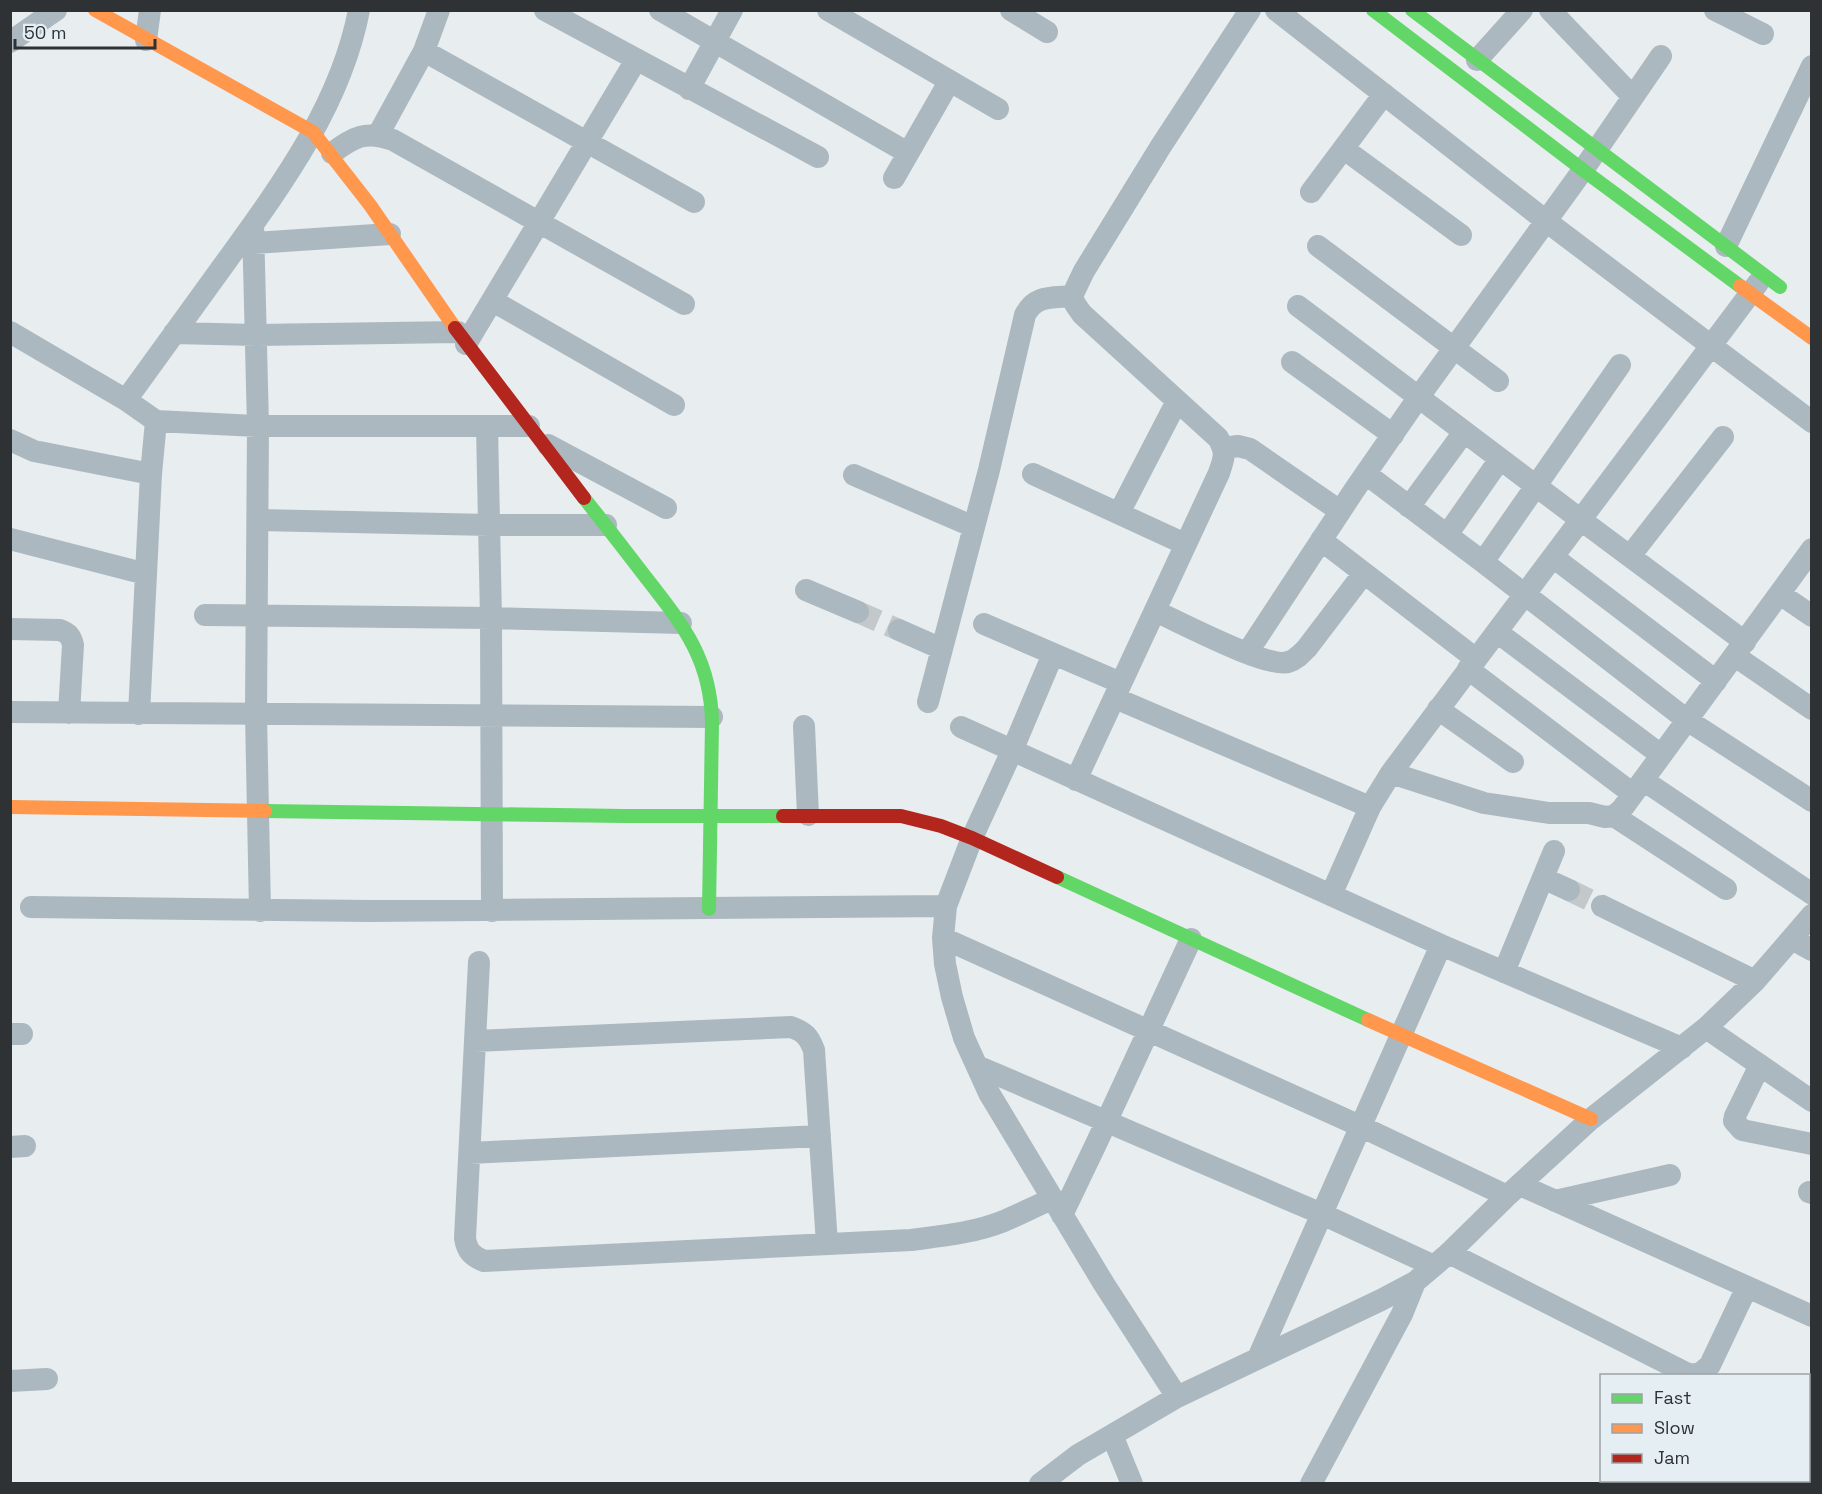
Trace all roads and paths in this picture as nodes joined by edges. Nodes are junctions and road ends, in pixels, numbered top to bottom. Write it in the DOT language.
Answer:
graph roads {
  1 [pos="56,10"];
  2 [pos="94,10"];
  3 [pos="150,10"];
  4 [pos="359,10"];
  5 [pos="439,10"];
  6 [pos="545,10"];
  7 [pos="660,10"];
  8 [pos="732,10"];
  9 [pos="828,10"];
  10 [pos="1011,10"];
  11 [pos="1250,10"];
  12 [pos="1276,10"];
  13 [pos="1373,10"];
  14 [pos="1412,10"];
  15 [pos="1522,10"];
  16 [pos="1550,10"];
  17 [pos="1715,10"];
  18 [pos="1047,32"];
  19 [pos="1763,34"];
  20 [pos="146,39"];
  21 [pos="10,42"];
  22 [pos="715,42"];
  23 [pos="424,51"];
  24 [pos="1661,57"];
  25 [pos="636,60"];
  26 [pos="1477,60"];
  27 [pos="1812,66"];
  28 [pos="949,82"];
  29 [pos="689,88"];
  30 [pos="1384,94"];
  31 [pos="1633,96"];
  32 [pos="998,109"];
  33 [pos="314,132"];
  34 [pos="378,135"];
  35 [pos="586,142"];
  36 [pos="1344,148"];
  37 [pos="1597,150"];
  38 [pos="332,153"];
  39 [pos="908,153"];
  40 [pos="818,157"];
  41 [pos="1583,170"];
  42 [pos="894,178"];
  43 [pos="1311,192"];
  44 [pos="694,202"];
  45 [pos="1546,221"];
  46 [pos="540,223"];
  47 [pos="254,233"];
  48 [pos="390,234"];
  49 [pos="1461,235"];
  50 [pos="1318,246"];
  51 [pos="1725,246"];
  52 [pos="1757,284"];
  53 [pos="1787,293"];
  54 [pos="1072,296"];
  55 [pos="493,301"];
  56 [pos="684,304"];
  57 [pos="1298,306"];
  58 [pos="10,332"];
  59 [pos="174,333"];
  60 [pos="256,335"];
  61 [pos="462,338"];
  62 [pos="1812,338"];
  63 [pos="1711,346"];
  64 [pos="1454,349"];
  65 [pos="1292,362"];
  66 [pos="1620,365"];
  67 [pos="1498,381"];
  68 [pos="1418,398"];
  69 [pos="126,400"];
  70 [pos="1177,401"];
  71 [pos="674,405"];
  72 [pos="156,421"];
  73 [pos="1812,422"];
  74 [pos="258,426"];
  75 [pos="487,426"];
  76 [pos="1464,432"];
  77 [pos="535,434"];
  78 [pos="1393,435"];
  79 [pos="1723,436"];
  80 [pos="10,440"];
  81 [pos="1224,448"];
  82 [pos="1500,459"];
  83 [pos="151,474"];
  84 [pos="1033,474"];
  85 [pos="1365,474"];
  86 [pos="854,475"];
  87 [pos="1536,487"];
  88 [pos="1409,507"];
  89 [pos="666,508"];
  90 [pos="1340,512"];
  91 [pos="1119,513"];
  92 [pos="258,520"];
  93 [pos="1581,520"];
  94 [pos="490,525"];
  95 [pos="606,525"];
  96 [pos="974,527"];
  97 [pos="1447,535"];
  98 [pos="10,539"];
  99 [pos="1322,540"];
  100 [pos="1185,544"];
  101 [pos="1812,549"];
  102 [pos="1630,556"];
  103 [pos="1553,557"];
  104 [pos="1483,562"];
  105 [pos="1364,573"];
  106 [pos="146,574"];
  107 [pos="806,590"];
  108 [pos="1780,594"];
  109 [pos="1525,595"];
  110 [pos="1155,611"];
  111 [pos="858,612"];
  112 [pos="205,615"];
  113 [pos="256,616"];
  114 [pos="1812,616"];
  115 [pos="491,618"];
  116 [pos="681,623"];
  117 [pos="984,624"];
  118 [pos="10,629"];
  119 [pos="899,630"];
  120 [pos="1497,632"];
  121 [pos="942,649"];
  122 [pos="1740,649"];
  123 [pos="1247,653"];
  124 [pos="1053,654"];
  125 [pos="1472,664"];
  126 [pos="1716,681"];
  127 [pos="1118,690"];
  128 [pos="928,702"];
  129 [pos="1438,709"];
  130 [pos="1812,709"];
  131 [pos="10,712"];
  132 [pos="69,713"];
  133 [pos="139,714"];
  134 [pos="256,714"];
  135 [pos="492,716"];
  136 [pos="712,717"];
  137 [pos="1687,720"];
  138 [pos="804,726"];
  139 [pos="961,727"];
  140 [pos="1012,751"];
  141 [pos="1660,755"];
  142 [pos="1513,762"];
  143 [pos="1391,773"];
  144 [pos="1076,780"];
  145 [pos="1638,787"];
  146 [pos="1812,801"];
  147 [pos="10,807"];
  148 [pos="1370,807"];
  149 [pos="258,811"];
  150 [pos="492,814"];
  151 [pos="712,815"];
  152 [pos="808,815"];
  153 [pos="1614,816"];
  154 [pos="972,838"];
  155 [pos="1554,852"];
  156 [pos="1543,878"];
  157 [pos="1726,889"];
  158 [pos="1569,890"];
  159 [pos="1812,894"];
  160 [pos="1331,895"];
  161 [pos="946,906"];
  162 [pos="1602,906"];
  163 [pos="31,907"];
  164 [pos="709,909"];
  165 [pos="260,911"];
  166 [pos="492,911"];
  167 [pos="1812,915"];
  168 [pos="943,938"];
  169 [pos="1191,939"];
  170 [pos="1792,939"];
  171 [pos="1441,945"];
  172 [pos="1812,950"];
  173 [pos="479,962"];
  174 [pos="1504,972"];
  175 [pos="1755,981"];
  176 [pos="1706,1029"];
  177 [pos="1149,1031"];
  178 [pos="1401,1034"];
  179 [pos="475,1041"];
  180 [pos="1682,1048"];
  181 [pos="1760,1065"];
  182 [pos="977,1066"];
  183 [pos="1812,1101"];
  184 [pos="1591,1119"];
  185 [pos="1107,1121"];
  186 [pos="1360,1126"];
  187 [pos="820,1136"];
  188 [pos="1812,1144"];
  189 [pos="470,1153"];
  190 [pos="1670,1175"];
  191 [pos="1513,1190"];
  192 [pos="1555,1201"];
  193 [pos="1057,1207"];
  194 [pos="1322,1214"];
  195 [pos="827,1244"];
  196 [pos="1442,1259"];
  197 [pos="1415,1282"];
  198 [pos="1747,1287"];
  199 [pos="1812,1317"];
  200 [pos="1258,1358"];
  201 [pos="1688,1374"];
  202 [pos="1696,1374"];
  203 [pos="47,1379"];
  204 [pos="10,1381"];
  205 [pos="1177,1397"];
  206 [pos="1112,1435"];
  207 [pos="1040,1484"];
  208 [pos="1132,1484"];
  209 [pos="1311,1484"];
  1 -- 21 [label="street"];
  2 -- 20 [label="street"];
  3 -- 20 [label="street"];
  4 -- 33 [label="street"];
  5 -- 23 [label="street"];
  6 -- 25 [label="street"];
  7 -- 22 [label="street"];
  8 -- 22 [label="street"];
  9 -- 28 [label="street"];
  10 -- 18 [label="street"];
  11 -- 54 [label="street"];
  12 -- 30 [label="street"];
  13 -- 41 [label="street"];
  14 -- 26 [label="street"];
  15 -- 26 [label="street"];
  16 -- 31 [label="street"];
  17 -- 19 [label="street"];
  20 -- 33 [label="street"];
  22 -- 29 [label="street"];
  22 -- 39 [label="street"];
  23 -- 34 [label="street"];
  23 -- 35 [label="street"];
  24 -- 31 [label="street"];
  25 -- 29 [label="street"];
  25 -- 35 [label="street"];
  26 -- 37 [label="street"];
  27 -- 51 [label="street"];
  28 -- 32 [label="street"];
  28 -- 39 [label="street"];
  29 -- 40 [label="street"];
  30 -- 36 [label="street"];
  30 -- 45 [label="street"];
  31 -- 37 [label="street"];
  33 -- 38 [label="street"];
  33 -- 47 [label="street"];
  34 -- 38 [label="street"];
  34 -- 46 [label="street"];
  35 -- 44 [label="street"];
  35 -- 46 [label="street"];
  36 -- 43 [label="street"];
  36 -- 49 [label="street"];
  37 -- 41 [label="street"];
  37 -- 51 [label="street"];
  38 -- 48 [label="street"];
  39 -- 42 [label="street"];
  41 -- 45 [label="street"];
  41 -- 52 [label="street"];
  45 -- 63 [label="street"];
  45 -- 64 [label="street"];
  46 -- 55 [label="street"];
  46 -- 56 [label="street"];
  47 -- 48 [label="street"];
  47 -- 59 [label="street"];
  47 -- 60 [label="street"];
  48 -- 61 [label="street"];
  50 -- 64 [label="street"];
  51 -- 52 [label="street"];
  52 -- 53 [label="street"];
  52 -- 62 [label="street"];
  52 -- 63 [label="street"];
  54 -- 70 [label="street"];
  54 -- 96 [label="street"];
  55 -- 61 [label="street"];
  55 -- 71 [label="street"];
  57 -- 68 [label="street"];
  58 -- 69 [label="street"];
  59 -- 60 [label="street"];
  59 -- 69 [label="street"];
  60 -- 61 [label="street"];
  60 -- 74 [label="street"];
  61 -- 77 [label="street"];
  63 -- 73 [label="street"];
  63 -- 93 [label="street"];
  64 -- 67 [label="street"];
  64 -- 68 [label="street"];
  65 -- 78 [label="street"];
  66 -- 87 [label="street"];
  68 -- 76 [label="street"];
  68 -- 78 [label="street"];
  69 -- 72 [label="street"];
  70 -- 81 [label="street"];
  70 -- 91 [label="street"];
  72 -- 74 [label="street"];
  72 -- 83 [label="street"];
  74 -- 75 [label="street"];
  74 -- 92 [label="street"];
  75 -- 77 [label="street"];
  75 -- 94 [label="street"];
  76 -- 82 [label="street"];
  76 -- 88 [label="street"];
  77 -- 89 [label="street"];
  77 -- 95 [label="street"];
  78 -- 85 [label="street"];
  79 -- 102 [label="street"];
  80 -- 83 [label="street"];
  81 -- 90 [label="street"];
  81 -- 100 [label="street"];
  82 -- 87 [label="street"];
  82 -- 97 [label="street"];
  83 -- 106 [label="street"];
  84 -- 91 [label="street"];
  85 -- 88 [label="street"];
  85 -- 90 [label="street"];
  86 -- 96 [label="street"];
  87 -- 93 [label="street"];
  87 -- 104 [label="street"];
  88 -- 97 [label="street"];
  90 -- 99 [label="street"];
  91 -- 100 [label="street"];
  92 -- 94 [label="street"];
  92 -- 113 [label="street"];
  93 -- 102 [label="street"];
  93 -- 103 [label="street"];
  94 -- 95 [label="street"];
  94 -- 115 [label="street"];
  95 -- 116 [label="street"];
  96 -- 121 [label="street"];
  97 -- 104 [label="street"];
  98 -- 106 [label="street"];
  99 -- 105 [label="street"];
  99 -- 123 [label="street"];
  100 -- 110 [label="street"];
  101 -- 108 [label="street"];
  102 -- 122 [label="street"];
  103 -- 109 [label="street"];
  103 -- 126 [label="street"];
  104 -- 109 [label="street"];
  105 -- 123 [label="street"];
  105 -- 125 [label="street"];
  106 -- 133 [label="street"];
  107 -- 111 [label="street"];
  108 -- 114 [label="street"];
  108 -- 122 [label="street"];
  109 -- 120 [label="street"];
  109 -- 137 [label="street"];
  110 -- 123 [label="street"];
  110 -- 127 [label="street"];
  112 -- 113 [label="street"];
  113 -- 115 [label="street"];
  113 -- 134 [label="street"];
  115 -- 116 [label="street"];
  115 -- 135 [label="street"];
  116 -- 136 [label="street"];
  117 -- 124 [label="street"];
  118 -- 132 [label="street"];
  119 -- 121 [label="street"];
  120 -- 125 [label="street"];
  120 -- 141 [label="street"];
  121 -- 128 [label="street"];
  122 -- 126 [label="street"];
  122 -- 130 [label="street"];
  124 -- 127 [label="street"];
  124 -- 140 [label="street"];
  125 -- 129 [label="street"];
  125 -- 145 [label="street"];
  126 -- 137 [label="street"];
  127 -- 144 [label="street"];
  127 -- 148 [label="street"];
  129 -- 142 [label="street"];
  129 -- 143 [label="street"];
  131 -- 132 [label="street"];
  132 -- 133 [label="street"];
  133 -- 134 [label="street"];
  134 -- 135 [label="street"];
  134 -- 149 [label="street"];
  135 -- 136 [label="street"];
  135 -- 150 [label="street"];
  136 -- 151 [label="street"];
  137 -- 141 [label="street"];
  137 -- 146 [label="street"];
  138 -- 152 [label="street"];
  139 -- 140 [label="street"];
  140 -- 144 [label="street"];
  140 -- 154 [label="street"];
  141 -- 145 [label="street"];
  143 -- 148 [label="street"];
  143 -- 153 [label="street"];
  144 -- 160 [label="street"];
  145 -- 153 [label="street"];
  145 -- 159 [label="street"];
  147 -- 149 [label="street"];
  148 -- 160 [label="street"];
  149 -- 150 [label="street"];
  149 -- 165 [label="street"];
  150 -- 151 [label="street"];
  150 -- 166 [label="street"];
  151 -- 152 [label="street"];
  151 -- 164 [label="street"];
  152 -- 154 [label="street"];
  153 -- 157 [label="street"];
  154 -- 161 [label="street"];
  154 -- 169 [label="street"];
  155 -- 156 [label="street"];
  156 -- 158 [label="street"];
  156 -- 174 [label="street"];
  160 -- 171 [label="street"];
  161 -- 164 [label="street"];
  161 -- 168 [label="street"];
  162 -- 175 [label="street"];
  163 -- 165 [label="street"];
  164 -- 166 [label="street"];
  165 -- 166 [label="street"];
  167 -- 170 [label="street"];
  168 -- 177 [label="street"];
  168 -- 182 [label="street"];
  169 -- 177 [label="street"];
  169 -- 178 [label="street"];
  170 -- 172 [label="street"];
  170 -- 175 [label="street"];
  171 -- 174 [label="street"];
  171 -- 178 [label="street"];
  173 -- 179 [label="street"];
  174 -- 180 [label="street"];
  175 -- 176 [label="street"];
  176 -- 180 [label="street"];
  176 -- 181 [label="street"];
  177 -- 185 [label="street"];
  177 -- 186 [label="street"];
  178 -- 184 [label="street"];
  178 -- 186 [label="street"];
  179 -- 187 [label="street"];
  179 -- 189 [label="street"];
  180 -- 184 [label="street"];
  181 -- 183 [label="street"];
  181 -- 188 [label="street"];
  182 -- 185 [label="street"];
  182 -- 193 [label="street"];
  184 -- 191 [label="street"];
  185 -- 193 [label="street"];
  185 -- 194 [label="street"];
  186 -- 191 [label="street"];
  186 -- 194 [label="street"];
  187 -- 189 [label="street"];
  187 -- 195 [label="street"];
  189 -- 195 [label="street"];
  190 -- 192 [label="street"];
  191 -- 192 [label="street"];
  191 -- 196 [label="street"];
  192 -- 198 [label="street"];
  193 -- 195 [label="street"];
  193 -- 205 [label="street"];
  194 -- 196 [label="street"];
  194 -- 200 [label="street"];
  196 -- 197 [label="street"];
  196 -- 201 [label="street"];
  197 -- 200 [label="street"];
  197 -- 209 [label="street"];
  198 -- 199 [label="street"];
  198 -- 202 [label="street"];
  200 -- 205 [label="street"];
  203 -- 204 [label="street"];
  205 -- 206 [label="street"];
  206 -- 207 [label="street"];
  206 -- 208 [label="street"];
}
